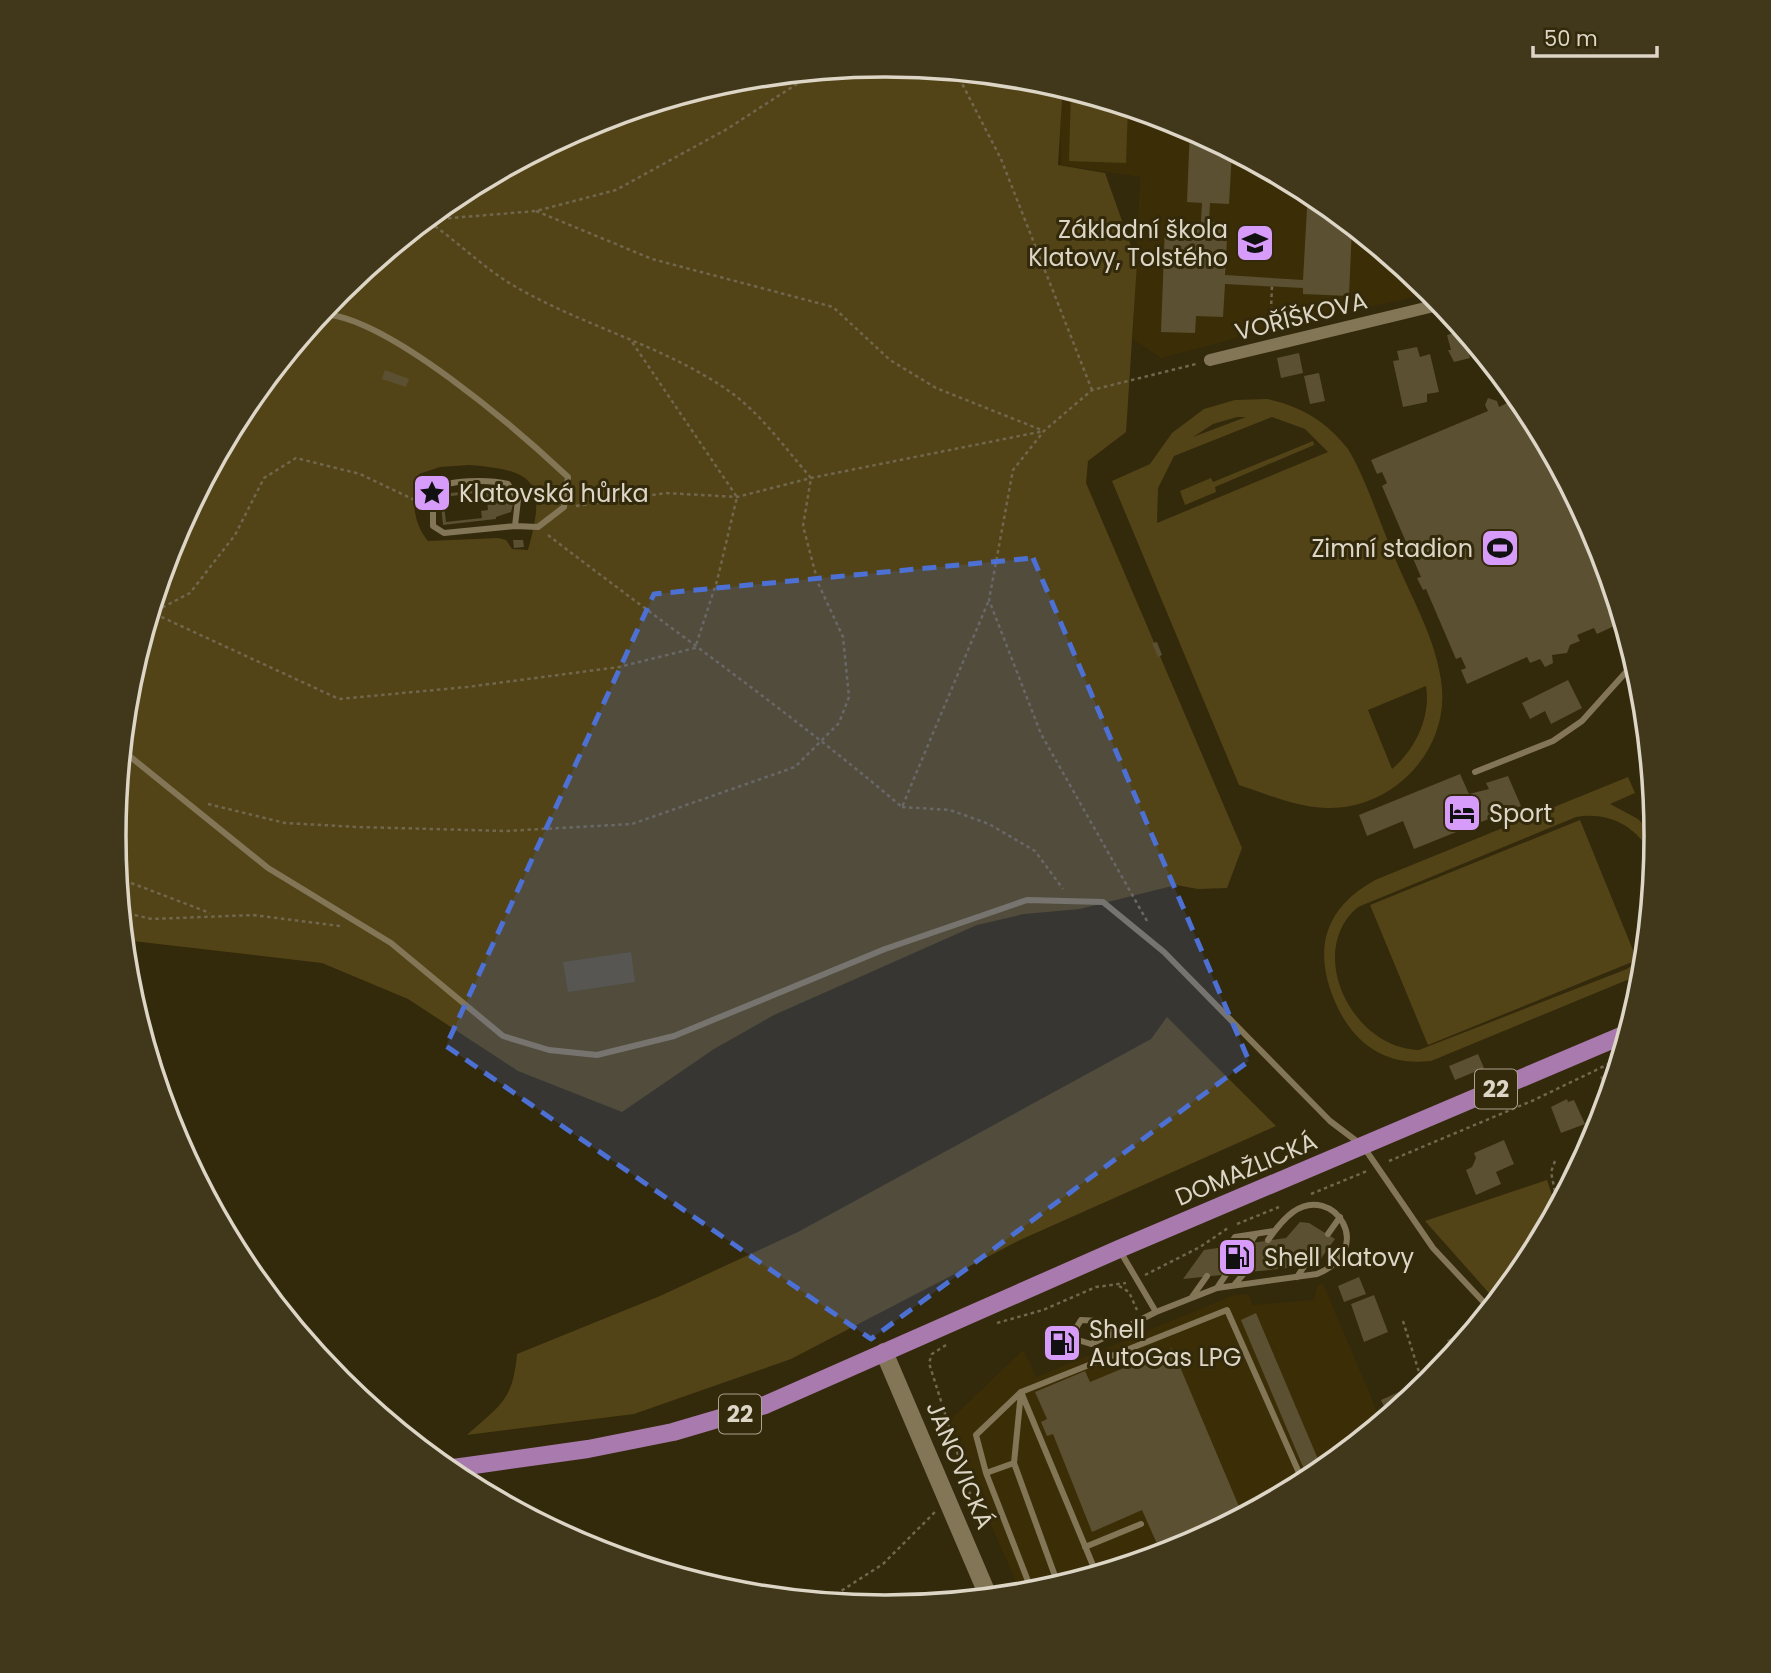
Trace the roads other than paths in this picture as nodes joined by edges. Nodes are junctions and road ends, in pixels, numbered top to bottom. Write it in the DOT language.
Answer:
graph roads {
  1 [pos="1430,307"];
  2 [pos="334,314"];
  3 [pos="1210,360"];
  4 [pos="515,526"];
  5 [pos="1626,672"];
  6 [pos="130,757"];
  7 [pos="1475,772"];
  8 [pos="1618,1037"];
  9 [pos="1363,1146"];
  10 [pos="1340,1217"];
  11 [pos="1274,1231"];
  12 [pos="1256,1234"];
  13 [pos="1328,1234"];
  14 [pos="1268,1240"];
  15 [pos="1250,1243"];
  16 [pos="1229,1246"];
  17 [pos="1119,1249"];
  18 [pos="1310,1259"];
  19 [pos="1245,1270"];
  20 [pos="1227,1273"];
  21 [pos="1207,1276"];
  22 [pos="1297,1277"];
  23 [pos="1236,1284"];
  24 [pos="1216,1288"];
  25 [pos="1192,1297"];
  26 [pos="1485,1303"];
  27 [pos="1156,1312"];
  28 [pos="1118,1331"];
  29 [pos="884,1352"];
  30 [pos="1021,1392"];
  31 [pos="1014,1463"];
  32 [pos="462,1467"];
  33 [pos="986,1473"];
  34 [pos="1299,1473"];
  35 [pos="1141,1524"];
  36 [pos="1085,1547"];
  37 [pos="1093,1567"];
  38 [pos="1055,1576"];
  39 [pos="1028,1582"];
  40 [pos="986,1590"];
  1 -- 3 [label="street, VOŘÍŠKOVA"];
  2 -- 4 [label="lane"];
  4 -- 4 [label="lane"];
  5 -- 7 [label="lane"];
  6 -- 9 [label="lane"];
  8 -- 9 [label="main road, DOMAŽLICKÁ / 22"];
  9 -- 17 [label="main road, DOMAŽLICKÁ / 22"];
  9 -- 26 [label="lane"];
  10 -- 11 [label="lane"];
  10 -- 13 [label="lane"];
  10 -- 22 [label="lane"];
  11 -- 12 [label="lane"];
  11 -- 14 [label="lane"];
  12 -- 15 [label="lane"];
  12 -- 16 [label="lane"];
  17 -- 27 [label="lane"];
  17 -- 29 [label="main road, DOMAŽLICKÁ / 22"];
  18 -- 22 [label="lane"];
  19 -- 23 [label="lane"];
  20 -- 24 [label="lane"];
  21 -- 25 [label="lane"];
  22 -- 23 [label="lane"];
  23 -- 24 [label="lane"];
  24 -- 25 [label="lane"];
  25 -- 27 [label="lane"];
  27 -- 28 [label="lane"];
  28 -- 28 [label="lane"];
  29 -- 32 [label="main road, 22"];
  29 -- 40 [label="main road, JANOVICKÁ"];
  30 -- 31 [label="lane"];
  30 -- 33 [label="lane"];
  30 -- 34 [label="lane"];
  30 -- 36 [label="lane"];
  31 -- 33 [label="lane"];
  31 -- 38 [label="lane"];
  33 -- 39 [label="lane"];
  35 -- 36 [label="lane"];
  36 -- 37 [label="lane"];
}
